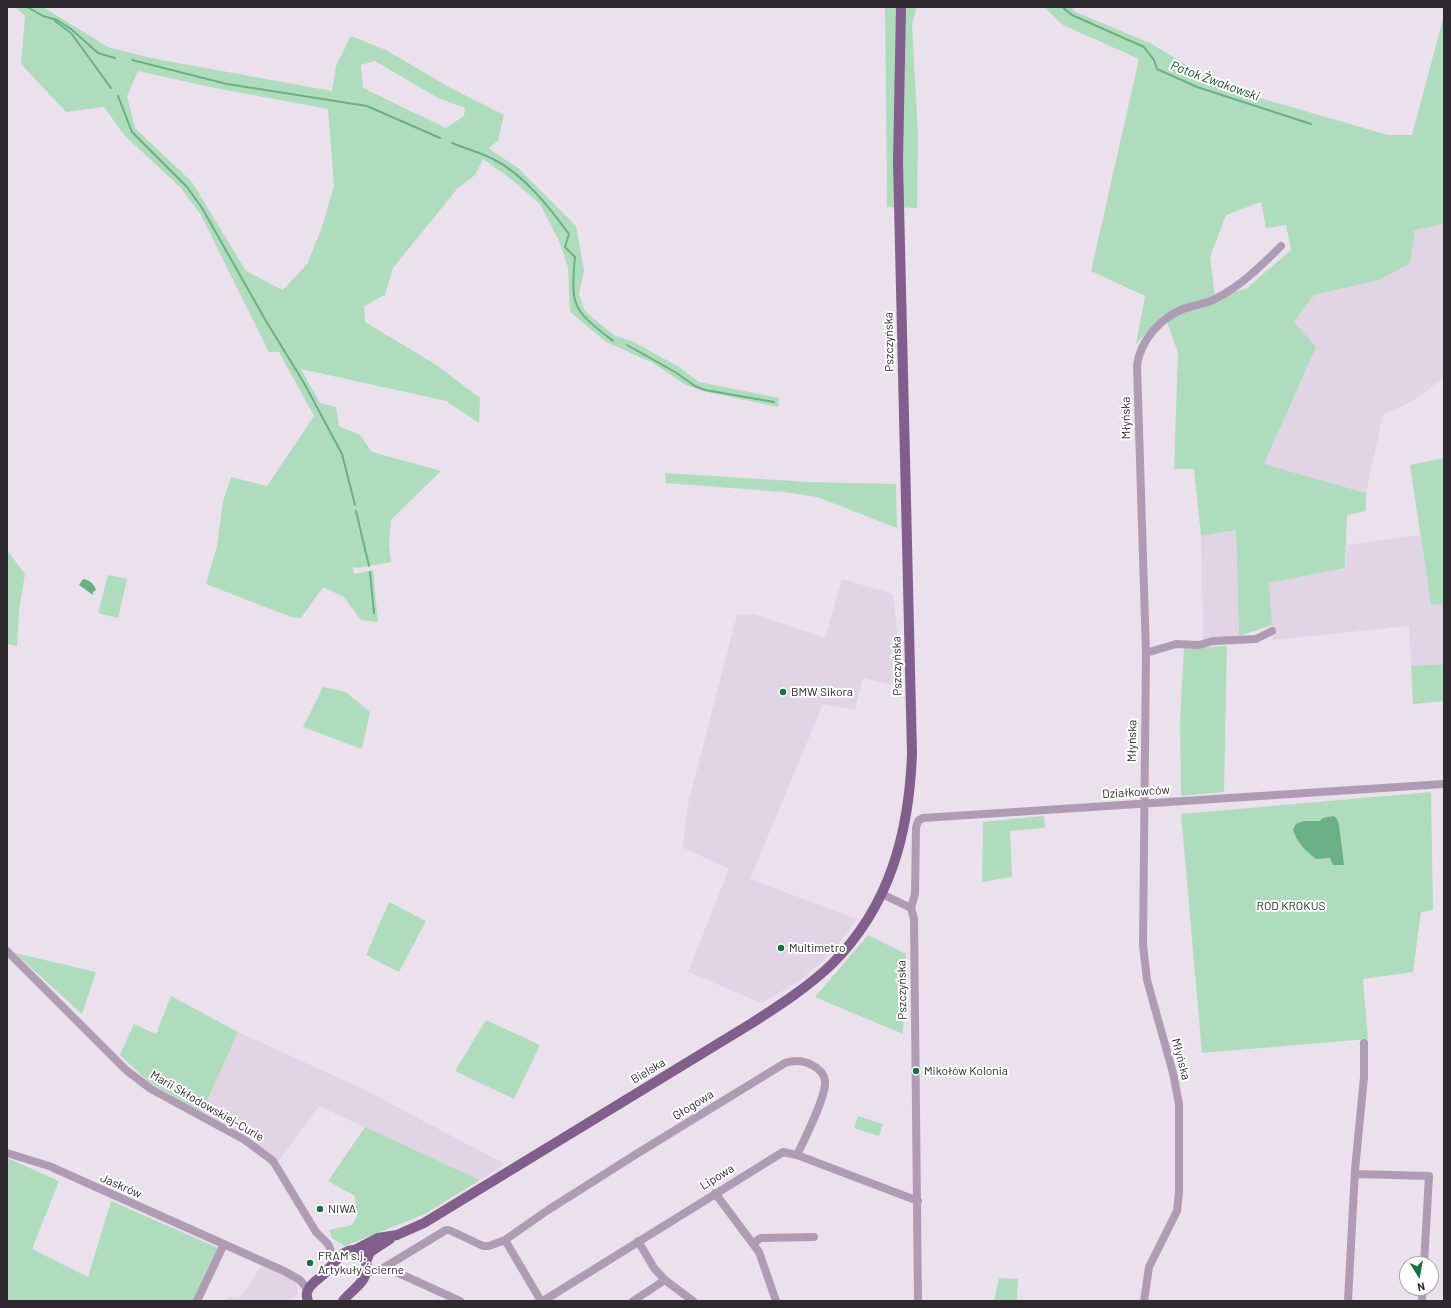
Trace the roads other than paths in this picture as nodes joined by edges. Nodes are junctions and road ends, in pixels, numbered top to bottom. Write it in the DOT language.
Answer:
graph roads {
  1 [pos="901,7"];
  2 [pos="1281,246"];
  3 [pos="1272,631"];
  4 [pos="1146,653"];
  5 [pos="1444,784"];
  6 [pos="1143,804"];
  7 [pos="882,894"];
  8 [pos="911,908"];
  9 [pos="7,951"];
  10 [pos="1364,1043"];
  11 [pos="7,1153"];
  12 [pos="797,1155"];
  13 [pos="1356,1174"];
  14 [pos="715,1193"];
  15 [pos="918,1201"];
  16 [pos="397,1235"];
  17 [pos="814,1237"];
  18 [pos="505,1240"];
  19 [pos="638,1241"];
  20 [pos="753,1243"];
  21 [pos="224,1244"];
  22 [pos="328,1244"];
  23 [pos="348,1252"];
  24 [pos="1424,1256"];
  25 [pos="335,1260"];
  26 [pos="366,1267"];
  27 [pos="385,1268"];
  28 [pos="665,1280"];
  29 [pos="308,1294"];
  30 [pos="347,1299"];
  31 [pos="197,1301"];
  32 [pos="460,1301"];
  33 [pos="542,1301"];
  34 [pos="633,1301"];
  35 [pos="693,1301"];
  36 [pos="776,1301"];
  37 [pos="918,1301"];
  38 [pos="1144,1301"];
  39 [pos="1348,1301"];
  1 -- 7 [label="main road, Pszczyńska"];
  2 -- 4 [label="street, Młyńska"];
  3 -- 4 [label="street"];
  4 -- 6 [label="street, Młyńska"];
  5 -- 6 [label="street, Działkowców"];
  6 -- 8 [label="street, Działkowców"];
  6 -- 38 [label="street, Młyńska"];
  7 -- 8 [label="street"];
  7 -- 16 [label="main road, Bielska"];
  8 -- 15 [label="street, Pszczyńska"];
  9 -- 22 [label="street, Marii Skłodowskiej-Curie"];
  10 -- 13 [label="street"];
  11 -- 21 [label="street, Jaskrów"];
  12 -- 14 [label="street, Lipowa"];
  12 -- 15 [label="street, Lipowa"];
  12 -- 18 [label="street, Głogowa"];
  13 -- 24 [label="street"];
  13 -- 39 [label="street"];
  14 -- 19 [label="street, Lipowa"];
  14 -- 20 [label="street"];
  15 -- 37 [label="street, Pszczyńska"];
  16 -- 23 [label="main road, Bielska"];
  16 -- 26 [label="main road, Bielska"];
  17 -- 20 [label="street"];
  18 -- 27 [label="street, Głogowa"];
  18 -- 33 [label="street"];
  19 -- 28 [label="street"];
  19 -- 33 [label="street, Lipowa"];
  20 -- 36 [label="street"];
  21 -- 29 [label="street, Jaskrów"];
  21 -- 31 [label="street"];
  22 -- 23 [label="street, Marii Skłodowskiej-Curie"];
  22 -- 25 [label="street, Marii Skłodowskiej-Curie"];
  23 -- 25 [label="main road, Bielska"];
  23 -- 26 [label="main road"];
  25 -- 29 [label="main road, Bielska"];
  26 -- 27 [label="street"];
  26 -- 30 [label="main road, Bielska"];
  27 -- 32 [label="street"];
  28 -- 34 [label="street"];
  28 -- 35 [label="street"];
}
